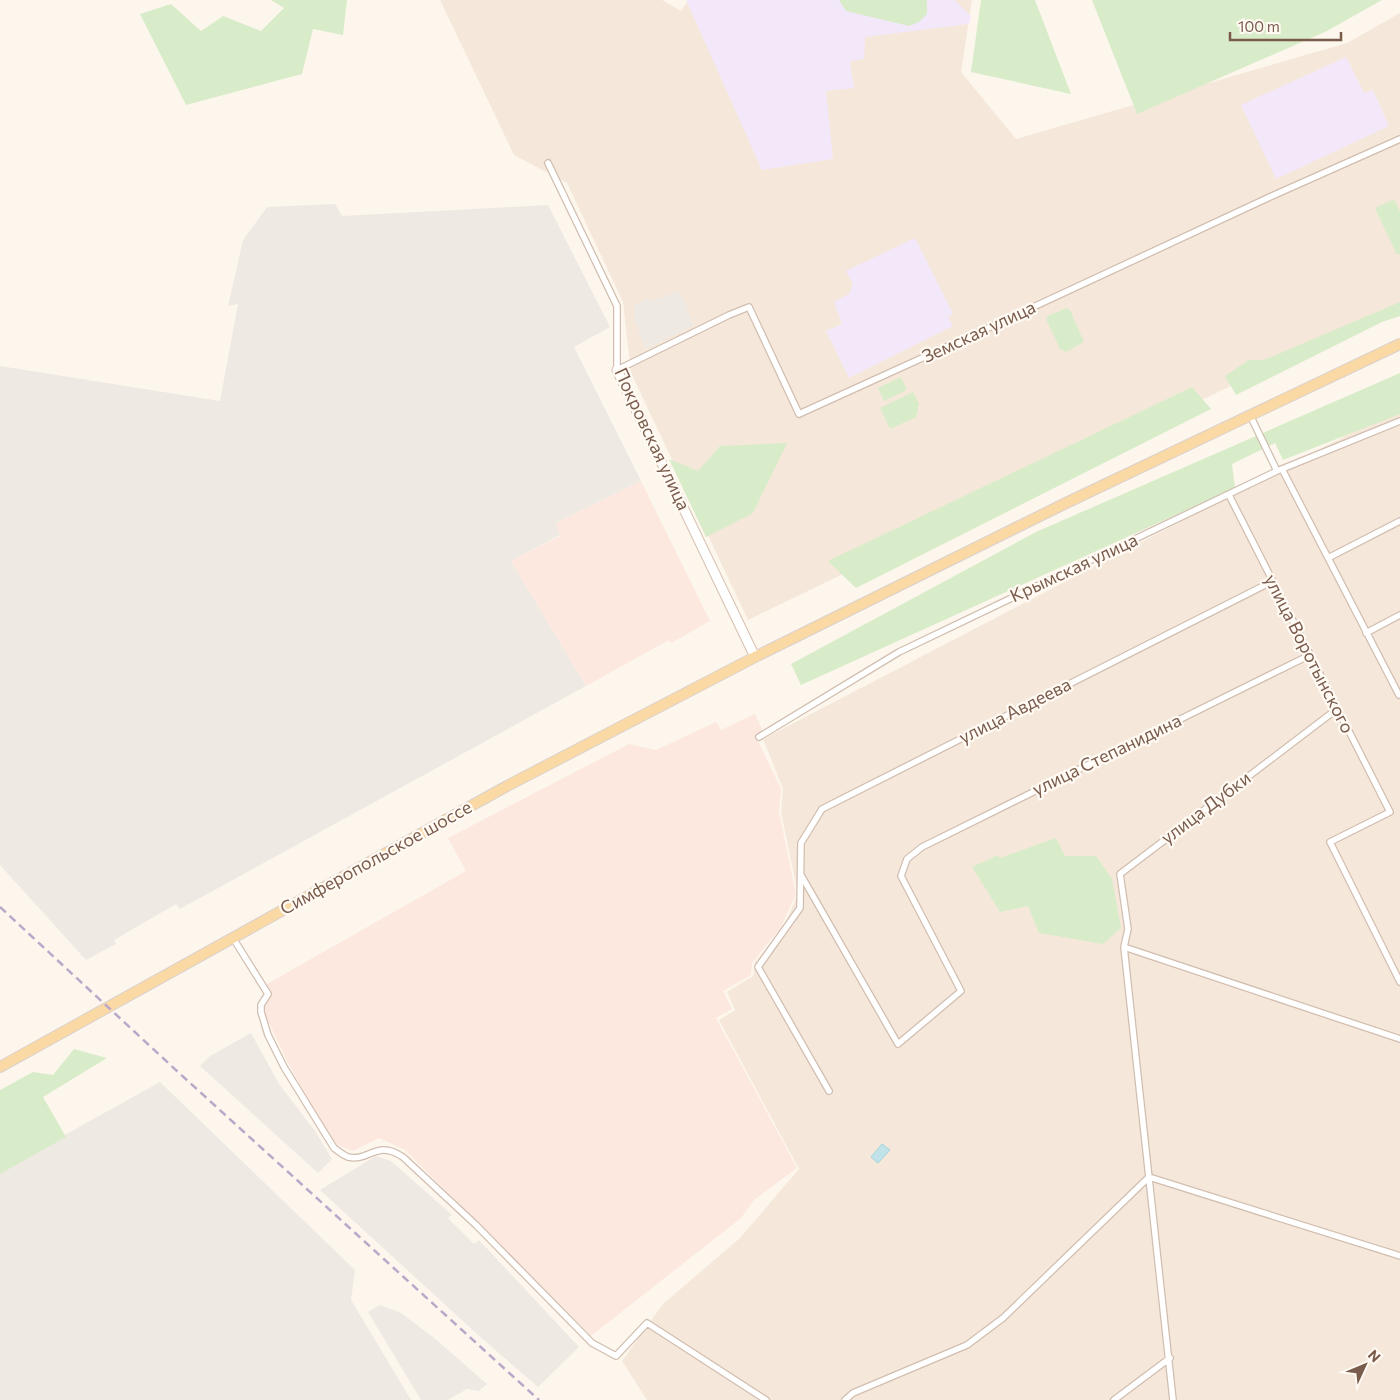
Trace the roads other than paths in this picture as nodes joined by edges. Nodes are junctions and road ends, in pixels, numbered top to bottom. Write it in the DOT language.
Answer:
graph roads {
  1 [pos="1400,139"];
  2 [pos="548,163"];
  3 [pos="1400,344"];
  4 [pos="617,370"];
  5 [pos="1250,415"];
  6 [pos="1400,421"];
  7 [pos="1279,470"];
  8 [pos="1229,495"];
  9 [pos="1400,520"];
  10 [pos="1328,558"];
  11 [pos="1273,581"];
  12 [pos="1400,615"];
  13 [pos="1366,633"];
  14 [pos="1310,655"];
  15 [pos="755,656"];
  16 [pos="1399,695"];
  17 [pos="1337,709"];
  18 [pos="759,737"];
  19 [pos="801,875"];
  20 [pos="233,938"];
  21 [pos="1124,947"];
  22 [pos="1399,979"];
  23 [pos="1400,1039"];
  24 [pos="0,1067"];
  25 [pos="829,1091"];
  26 [pos="1149,1177"];
  27 [pos="1400,1256"];
  28 [pos="1170,1358"];
  29 [pos="766,1400"];
  30 [pos="845,1400"];
  31 [pos="1114,1400"];
  32 [pos="1173,1400"];
  1 -- 4 [label="street, Земская улица"];
  2 -- 4 [label="street, Покровская улица"];
  3 -- 5 [label="main road, Симферопольское шоссе"];
  4 -- 15 [label="street, Покровская улица"];
  5 -- 7 [label="street"];
  5 -- 15 [label="main road, Симферопольское шоссе"];
  6 -- 7 [label="street, Крымская улица"];
  7 -- 8 [label="street, Крымская улица"];
  7 -- 10 [label="street"];
  8 -- 11 [label="street, улица Воротынского"];
  8 -- 18 [label="street, Крымская улица"];
  9 -- 10 [label="street"];
  10 -- 13 [label="street"];
  11 -- 14 [label="street, улица Воротынского"];
  11 -- 19 [label="street, улица Авдеева"];
  12 -- 13 [label="street"];
  13 -- 16 [label="street"];
  14 -- 17 [label="street, улица Воротынского"];
  14 -- 19 [label="street, улица Степанидина"];
  15 -- 20 [label="main road, Симферопольское шоссе"];
  17 -- 21 [label="street, улица Дубки"];
  17 -- 22 [label="street, улица Воротынского"];
  19 -- 25 [label="street, улица Авдеева"];
  20 -- 24 [label="main road, Симферопольское шоссе"];
  20 -- 29 [label="street"];
  21 -- 23 [label="street"];
  21 -- 26 [label="street"];
  26 -- 27 [label="street"];
  26 -- 28 [label="street"];
  26 -- 30 [label="street"];
  28 -- 31 [label="street"];
  28 -- 32 [label="street"];
}
